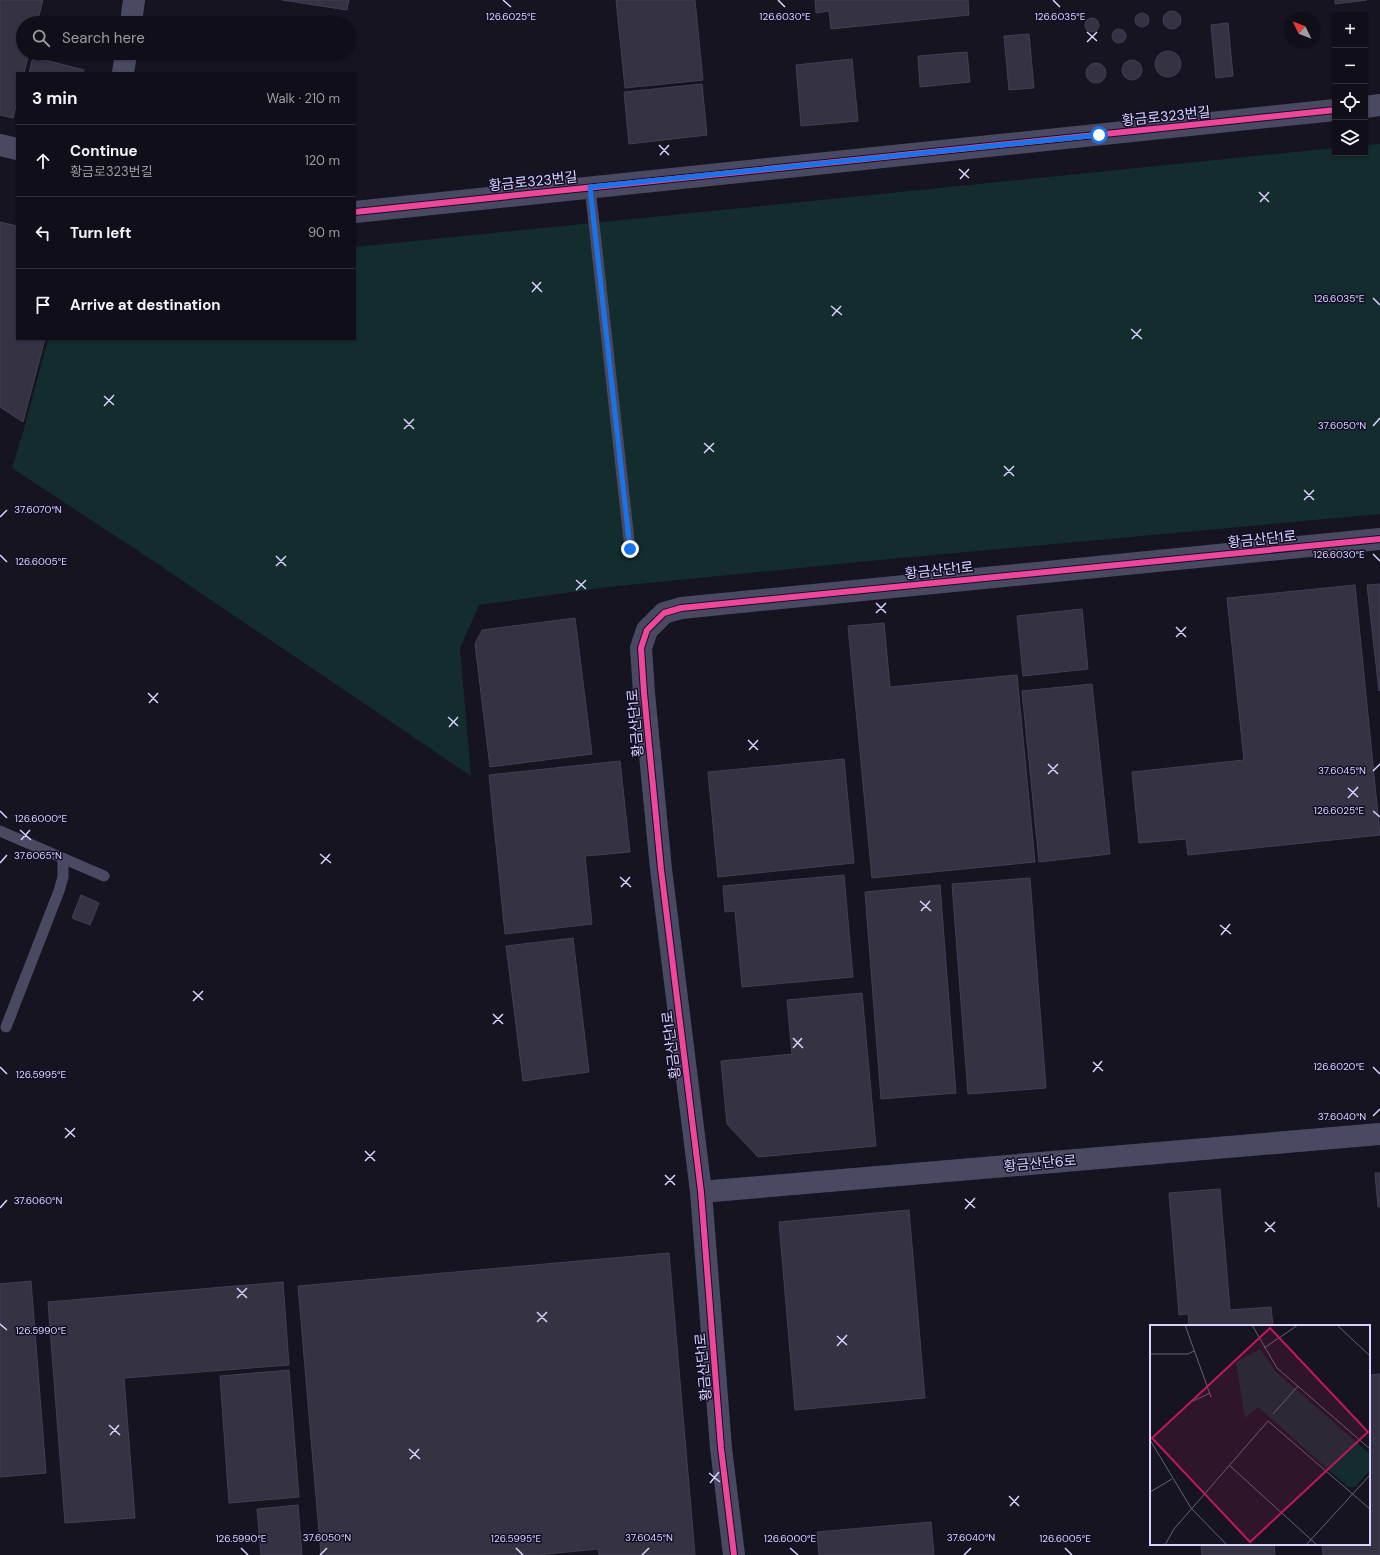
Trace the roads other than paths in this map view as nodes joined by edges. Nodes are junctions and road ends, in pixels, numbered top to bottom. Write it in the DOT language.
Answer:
graph roads {
  1 [pos="134,0"];
  2 [pos="131,16"];
  3 [pos="125,60"];
  4 [pos="123,72"];
  5 [pos="1380,105"];
  6 [pos="1368,107"];
  7 [pos="1332,110"];
  8 [pos="0,145"];
  9 [pos="16,149"];
  10 [pos="590,187"];
  11 [pos="356,212"];
  12 [pos="1380,539"];
  13 [pos="630,549"];
  14 [pos="0,831"];
  15 [pos="63,858"];
  16 [pos="104,876"];
  17 [pos="6,1027"];
  18 [pos="1380,1134"];
  19 [pos="700,1192"];
  20 [pos="734,1555"];
  1 -- 2 [label="street"];
  3 -- 4 [label="street"];
  5 -- 6 [label="street"];
  7 -- 10 [label="street, 황금로323번길"];
  8 -- 9 [label="street"];
  10 -- 11 [label="street, 황금로323번길"];
  10 -- 13 [label="lane"];
  12 -- 19 [label="street, 황금산단1로"];
  14 -- 15 [label="lane"];
  15 -- 16 [label="lane"];
  15 -- 17 [label="lane"];
  18 -- 19 [label="street, 황금산단6로"];
  19 -- 20 [label="street, 황금산단1로"];
}
